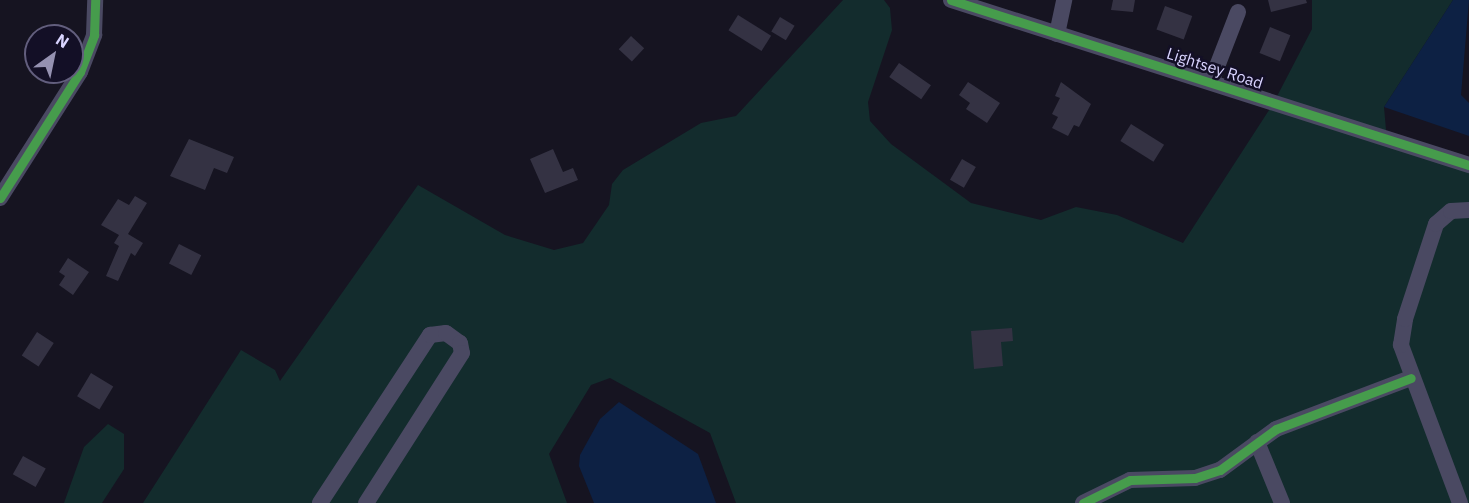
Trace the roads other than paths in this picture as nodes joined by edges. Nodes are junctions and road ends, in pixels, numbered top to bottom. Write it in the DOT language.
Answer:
graph roads {
  1 [pos="95,0"];
  2 [pos="951,0"];
  3 [pos="1064,0"];
  4 [pos="1238,12"];
  5 [pos="1057,34"];
  6 [pos="1211,82"];
  7 [pos="1469,165"];
  8 [pos="0,198"];
  9 [pos="1469,210"];
  10 [pos="1411,378"];
  11 [pos="1257,442"];
  12 [pos="320,503"];
  13 [pos="366,503"];
  14 [pos="1083,503"];
  15 [pos="1282,503"];
  16 [pos="1460,503"];
  1 -- 8 [label="street"];
  2 -- 5 [label="street, Lightsey Road"];
  3 -- 5 [label="street"];
  4 -- 6 [label="street"];
  5 -- 6 [label="street, Lightsey Road"];
  6 -- 7 [label="street, Lightsey Road"];
  9 -- 10 [label="street"];
  10 -- 11 [label="street"];
  10 -- 16 [label="street"];
  11 -- 14 [label="street"];
  11 -- 15 [label="street"];
  12 -- 13 [label="street"];
}
